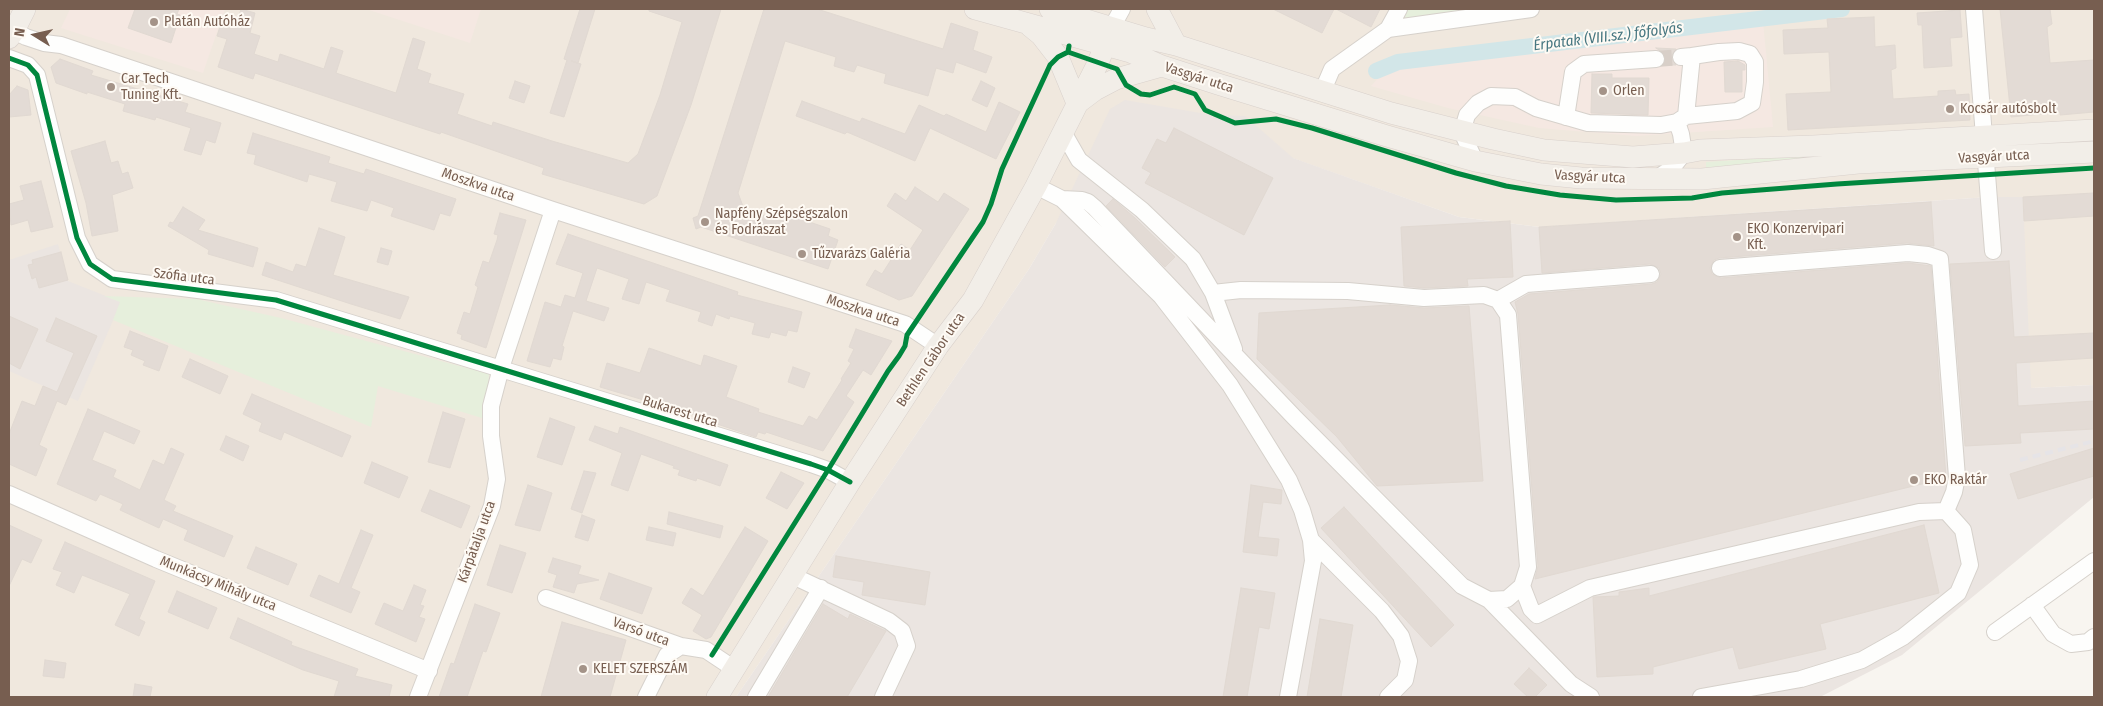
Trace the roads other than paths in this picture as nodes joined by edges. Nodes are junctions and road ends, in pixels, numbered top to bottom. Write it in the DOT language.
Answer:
graph roads {
  1 [pos="25,9"];
  2 [pos="975,9"];
  3 [pos="1050,9"];
  4 [pos="1157,9"];
  5 [pos="1398,9"];
  6 [pos="1530,9"];
  7 [pos="1974,9"];
  8 [pos="1029,25"];
  9 [pos="1113,27"];
  10 [pos="1388,29"];
  11 [pos="12,34"];
  12 [pos="44,43"];
  13 [pos="1176,45"];
  14 [pos="9,58"];
  15 [pos="1656,59"];
  16 [pos="28,65"];
  17 [pos="1162,66"];
  18 [pos="1323,90"];
  19 [pos="1077,103"];
  20 [pos="1566,117"];
  21 [pos="1681,119"];
  22 [pos="2094,130"];
  23 [pos="1063,132"];
  24 [pos="1462,132"];
  25 [pos="1984,147"];
  26 [pos="2094,152"];
  27 [pos="1684,153"];
  28 [pos="1475,161"];
  29 [pos="1656,179"];
  30 [pos="1036,186"];
  31 [pos="1062,199"];
  32 [pos="553,210"];
  33 [pos="1993,251"];
  34 [pos="1720,268"];
  35 [pos="1651,274"];
  36 [pos="1213,293"];
  37 [pos="1498,300"];
  38 [pos="938,346"];
  39 [pos="1237,358"];
  40 [pos="501,368"];
  41 [pos="850,482"];
  42 [pos="9,494"];
  43 [pos="1946,511"];
  44 [pos="1311,540"];
  45 [pos="2094,561"];
  46 [pos="791,575"];
  47 [pos="1522,586"];
  48 [pos="821,588"];
  49 [pos="546,598"];
  50 [pos="1489,600"];
  51 [pos="2032,604"];
  52 [pos="1995,632"];
  53 [pos="2094,637"];
  54 [pos="681,646"];
  55 [pos="734,668"];
  56 [pos="429,671"];
  57 [pos="418,697"];
  58 [pos="646,697"];
  59 [pos="717,697"];
  60 [pos="756,697"];
  61 [pos="883,697"];
  62 [pos="1288,697"];
  63 [pos="1388,697"];
  64 [pos="1591,697"];
  65 [pos="1701,697"];
  1 -- 11 [label="main road"];
  2 -- 8 [label="main road"];
  3 -- 9 [label="main road"];
  4 -- 13 [label="main road"];
  5 -- 10 [label="street"];
  6 -- 10 [label="street"];
  7 -- 25 [label="street"];
  8 -- 9 [label="main road"];
  8 -- 19 [label="main road"];
  9 -- 13 [label="main road, Vasgyár utca"];
  9 -- 17 [label="main road, Vasgyár utca"];
  9 -- 19 [label="main road, Bethlen Gábor utca"];
  10 -- 18 [label="street"];
  11 -- 12 [label="street, Moszkva utca"];
  12 -- 16 [label="street"];
  12 -- 32 [label="street, Moszkva utca"];
  13 -- 18 [label="main road, Vasgyár utca"];
  14 -- 16 [label="street"];
  15 -- 20 [label="street"];
  16 -- 40 [label="street, Szófia utca"];
  17 -- 19 [label="main road"];
  17 -- 28 [label="main road, Vasgyár utca"];
  18 -- 24 [label="main road, Vasgyár utca"];
  19 -- 23 [label="main road, Bethlen Gábor utca"];
  20 -- 21 [label="street"];
  20 -- 24 [label="street"];
  21 -- 21 [label="street"];
  21 -- 27 [label="street"];
  22 -- 25 [label="main road, Vasgyár utca"];
  23 -- 30 [label="main road, Bethlen Gábor utca"];
  23 -- 36 [label="street"];
  24 -- 27 [label="main road, Vasgyár utca"];
  24 -- 28 [label="street"];
  25 -- 26 [label="main road, Vasgyár utca"];
  25 -- 27 [label="main road, Vasgyár utca"];
  25 -- 29 [label="main road, Vasgyár utca"];
  25 -- 33 [label="street"];
  27 -- 29 [label="street"];
  28 -- 29 [label="main road, Vasgyár utca"];
  30 -- 31 [label="street"];
  30 -- 38 [label="main road, Bethlen Gábor utca"];
  31 -- 39 [label="street"];
  31 -- 44 [label="street"];
  32 -- 38 [label="street, Moszkva utca"];
  32 -- 40 [label="street, Kárpátalja utca"];
  34 -- 43 [label="street"];
  35 -- 37 [label="street"];
  36 -- 37 [label="street"];
  36 -- 39 [label="street"];
  37 -- 47 [label="street"];
  38 -- 41 [label="main road, Bethlen Gábor utca"];
  39 -- 50 [label="street"];
  40 -- 41 [label="street, Bukarest utca"];
  40 -- 56 [label="street, Kárpátalja utca"];
  41 -- 46 [label="main road, Bethlen Gábor utca"];
  42 -- 56 [label="street, Munkácsy Mihály utca"];
  43 -- 47 [label="street"];
  43 -- 65 [label="street"];
  44 -- 62 [label="street"];
  44 -- 63 [label="street"];
  45 -- 51 [label="street"];
  46 -- 48 [label="street"];
  46 -- 55 [label="main road, Bethlen Gábor utca"];
  47 -- 50 [label="street"];
  48 -- 60 [label="street"];
  48 -- 61 [label="street"];
  49 -- 54 [label="street, Varsó utca"];
  50 -- 64 [label="street"];
  51 -- 52 [label="street"];
  51 -- 53 [label="street"];
  54 -- 55 [label="street, Varsó utca"];
  54 -- 58 [label="street"];
  55 -- 59 [label="main road, Bethlen Gábor utca"];
  56 -- 57 [label="street, Kárpátalja utca"];
}
